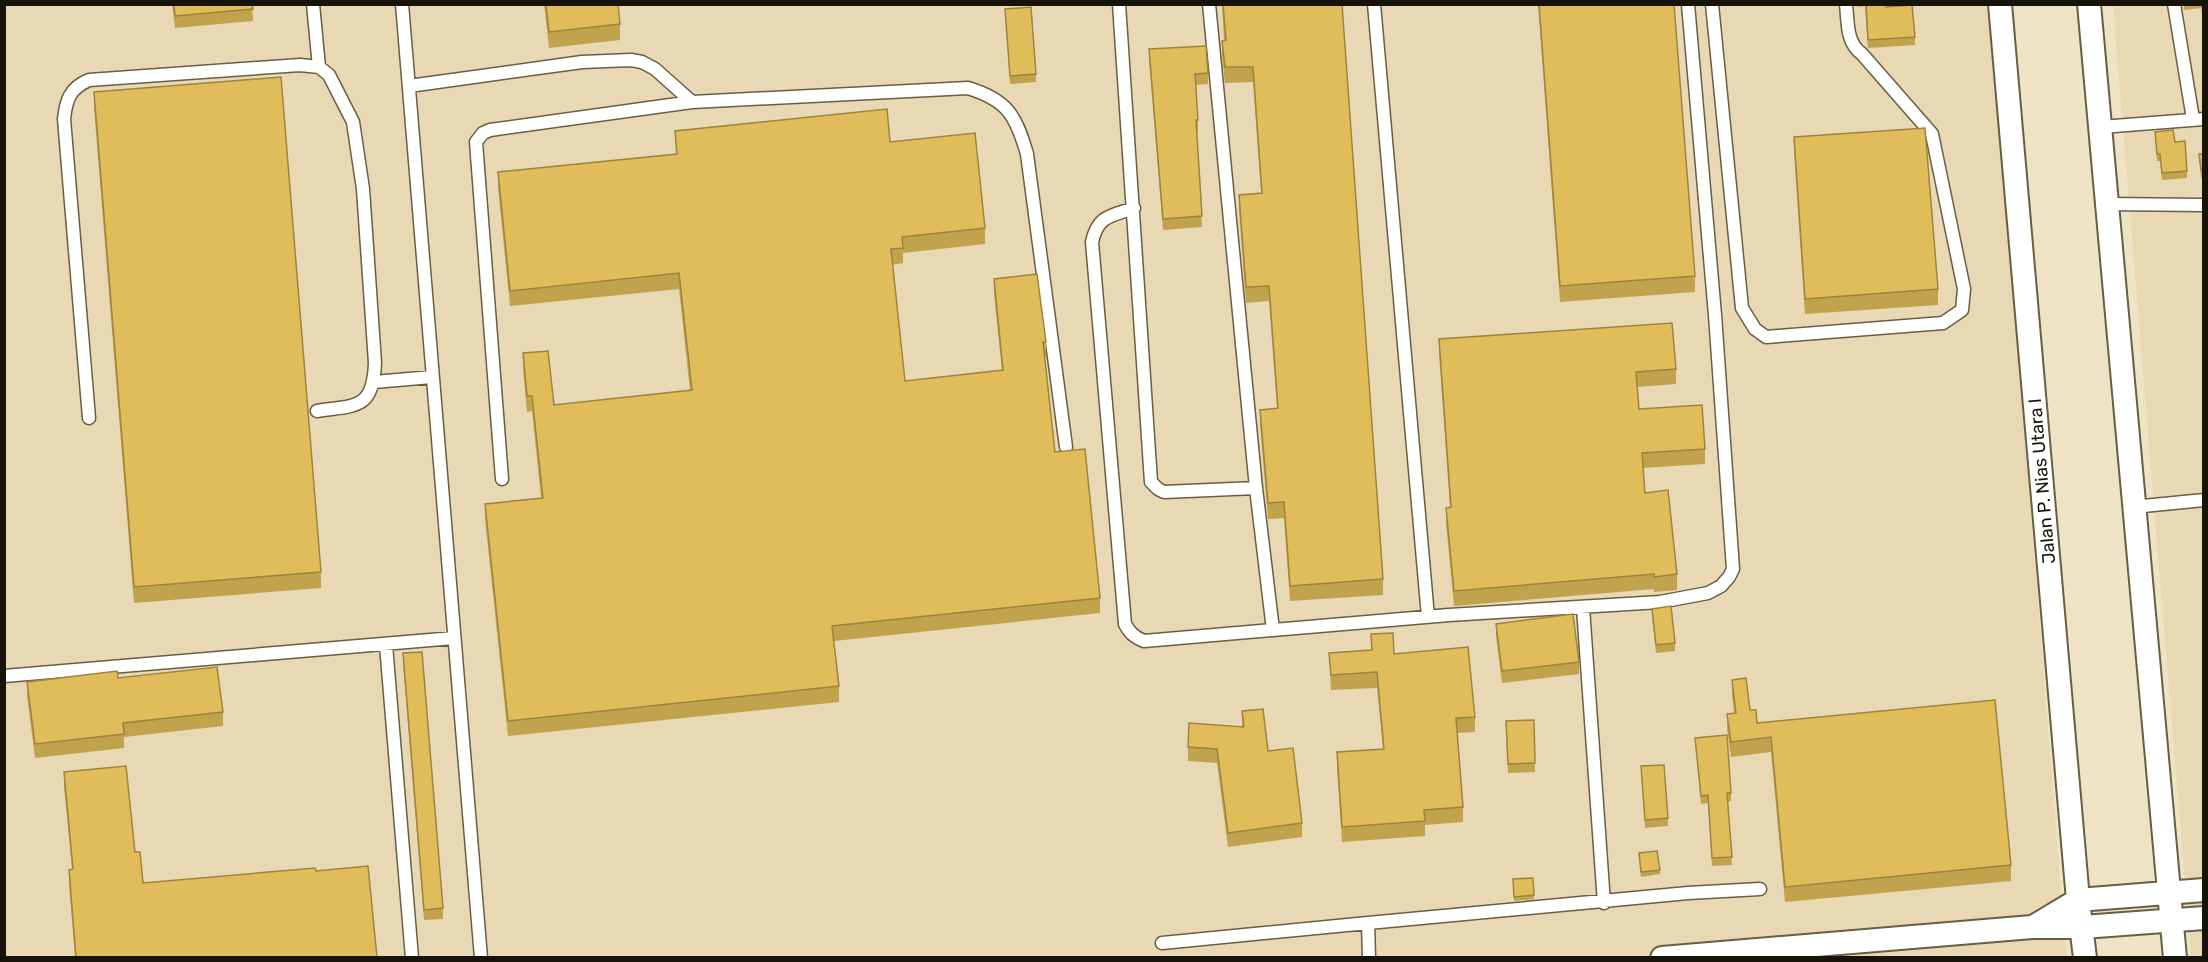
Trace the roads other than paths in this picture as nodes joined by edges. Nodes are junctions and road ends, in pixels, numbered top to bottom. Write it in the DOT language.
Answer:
graph roads {
  1 [pos="313,4"];
  2 [pos="402,4"];
  3 [pos="1119,4"];
  4 [pos="1209,4"];
  5 [pos="1374,4"];
  6 [pos="1688,4"];
  7 [pos="1712,4"];
  8 [pos="1846,4"];
  9 [pos="2000,4"];
  10 [pos="2089,4"];
  11 [pos="2174,4"];
  12 [pos="319,67"];
  13 [pos="409,87"];
  14 [pos="692,102"];
  15 [pos="2198,119"];
  16 [pos="2101,127"];
  17 [pos="2106,204"];
  18 [pos="2204,205"];
  19 [pos="1134,208"];
  20 [pos="432,377"];
  21 [pos="374,382"];
  22 [pos="317,411"];
  23 [pos="89,418"];
  24 [pos="1066,447"];
  25 [pos="502,478"];
  26 [pos="1256,488"];
  27 [pos="2204,500"];
  28 [pos="2133,507"];
  29 [pos="1583,608"];
  30 [pos="1428,617"];
  31 [pos="1273,630"];
  32 [pos="454,638"];
  33 [pos="386,645"];
  34 [pos="4,676"];
  35 [pos="1760,889"];
  36 [pos="2204,890"];
  37 [pos="2169,893"];
  38 [pos="2078,900"];
  39 [pos="1604,903"];
  40 [pos="2204,918"];
  41 [pos="2172,921"];
  42 [pos="1368,923"];
  43 [pos="2032,927"];
  44 [pos="2083,927"];
  45 [pos="1162,943"];
  46 [pos="1788,952"];
  47 [pos="1734,955"];
  48 [pos="412,957"];
  49 [pos="481,957"];
  50 [pos="1369,957"];
  51 [pos="1662,957"];
  52 [pos="2085,957"];
  53 [pos="2175,957"];
  1 -- 12 [label="lane"];
  2 -- 13 [label="lane"];
  3 -- 19 [label="lane"];
  4 -- 26 [label="lane"];
  5 -- 30 [label="lane"];
  6 -- 29 [label="lane"];
  7 -- 8 [label="lane"];
  9 -- 38 [label="street, Jalan P. Nias Utara I"];
  10 -- 16 [label="street"];
  11 -- 15 [label="lane"];
  12 -- 21 [label="lane"];
  12 -- 23 [label="lane"];
  13 -- 14 [label="lane"];
  13 -- 20 [label="lane"];
  14 -- 24 [label="lane"];
  14 -- 25 [label="lane"];
  15 -- 16 [label="lane"];
  16 -- 17 [label="street"];
  17 -- 18 [label="lane"];
  17 -- 28 [label="street"];
  19 -- 26 [label="lane"];
  19 -- 31 [label="lane"];
  20 -- 21 [label="lane"];
  20 -- 32 [label="lane"];
  21 -- 22 [label="lane"];
  26 -- 31 [label="lane"];
  27 -- 28 [label="lane"];
  28 -- 37 [label="street"];
  29 -- 30 [label="lane"];
  29 -- 39 [label="lane"];
  30 -- 31 [label="lane"];
  32 -- 33 [label="lane"];
  32 -- 49 [label="lane"];
  33 -- 34 [label="lane"];
  33 -- 48 [label="lane"];
  35 -- 39 [label="lane"];
  36 -- 37 [label="street"];
  37 -- 38 [label="street"];
  37 -- 41 [label="street"];
  38 -- 43 [label="street"];
  38 -- 44 [label="street, Jalan P. Nias Utara I"];
  39 -- 42 [label="lane"];
  40 -- 41 [label="street"];
  41 -- 44 [label="street"];
  41 -- 53 [label="street"];
  42 -- 45 [label="lane"];
  42 -- 50 [label="lane"];
  43 -- 44 [label="street"];
  43 -- 46 [label="street"];
  44 -- 52 [label="street, Jalan P. Nias Utara I"];
  46 -- 47 [label="street"];
  47 -- 51 [label="street"];
}
